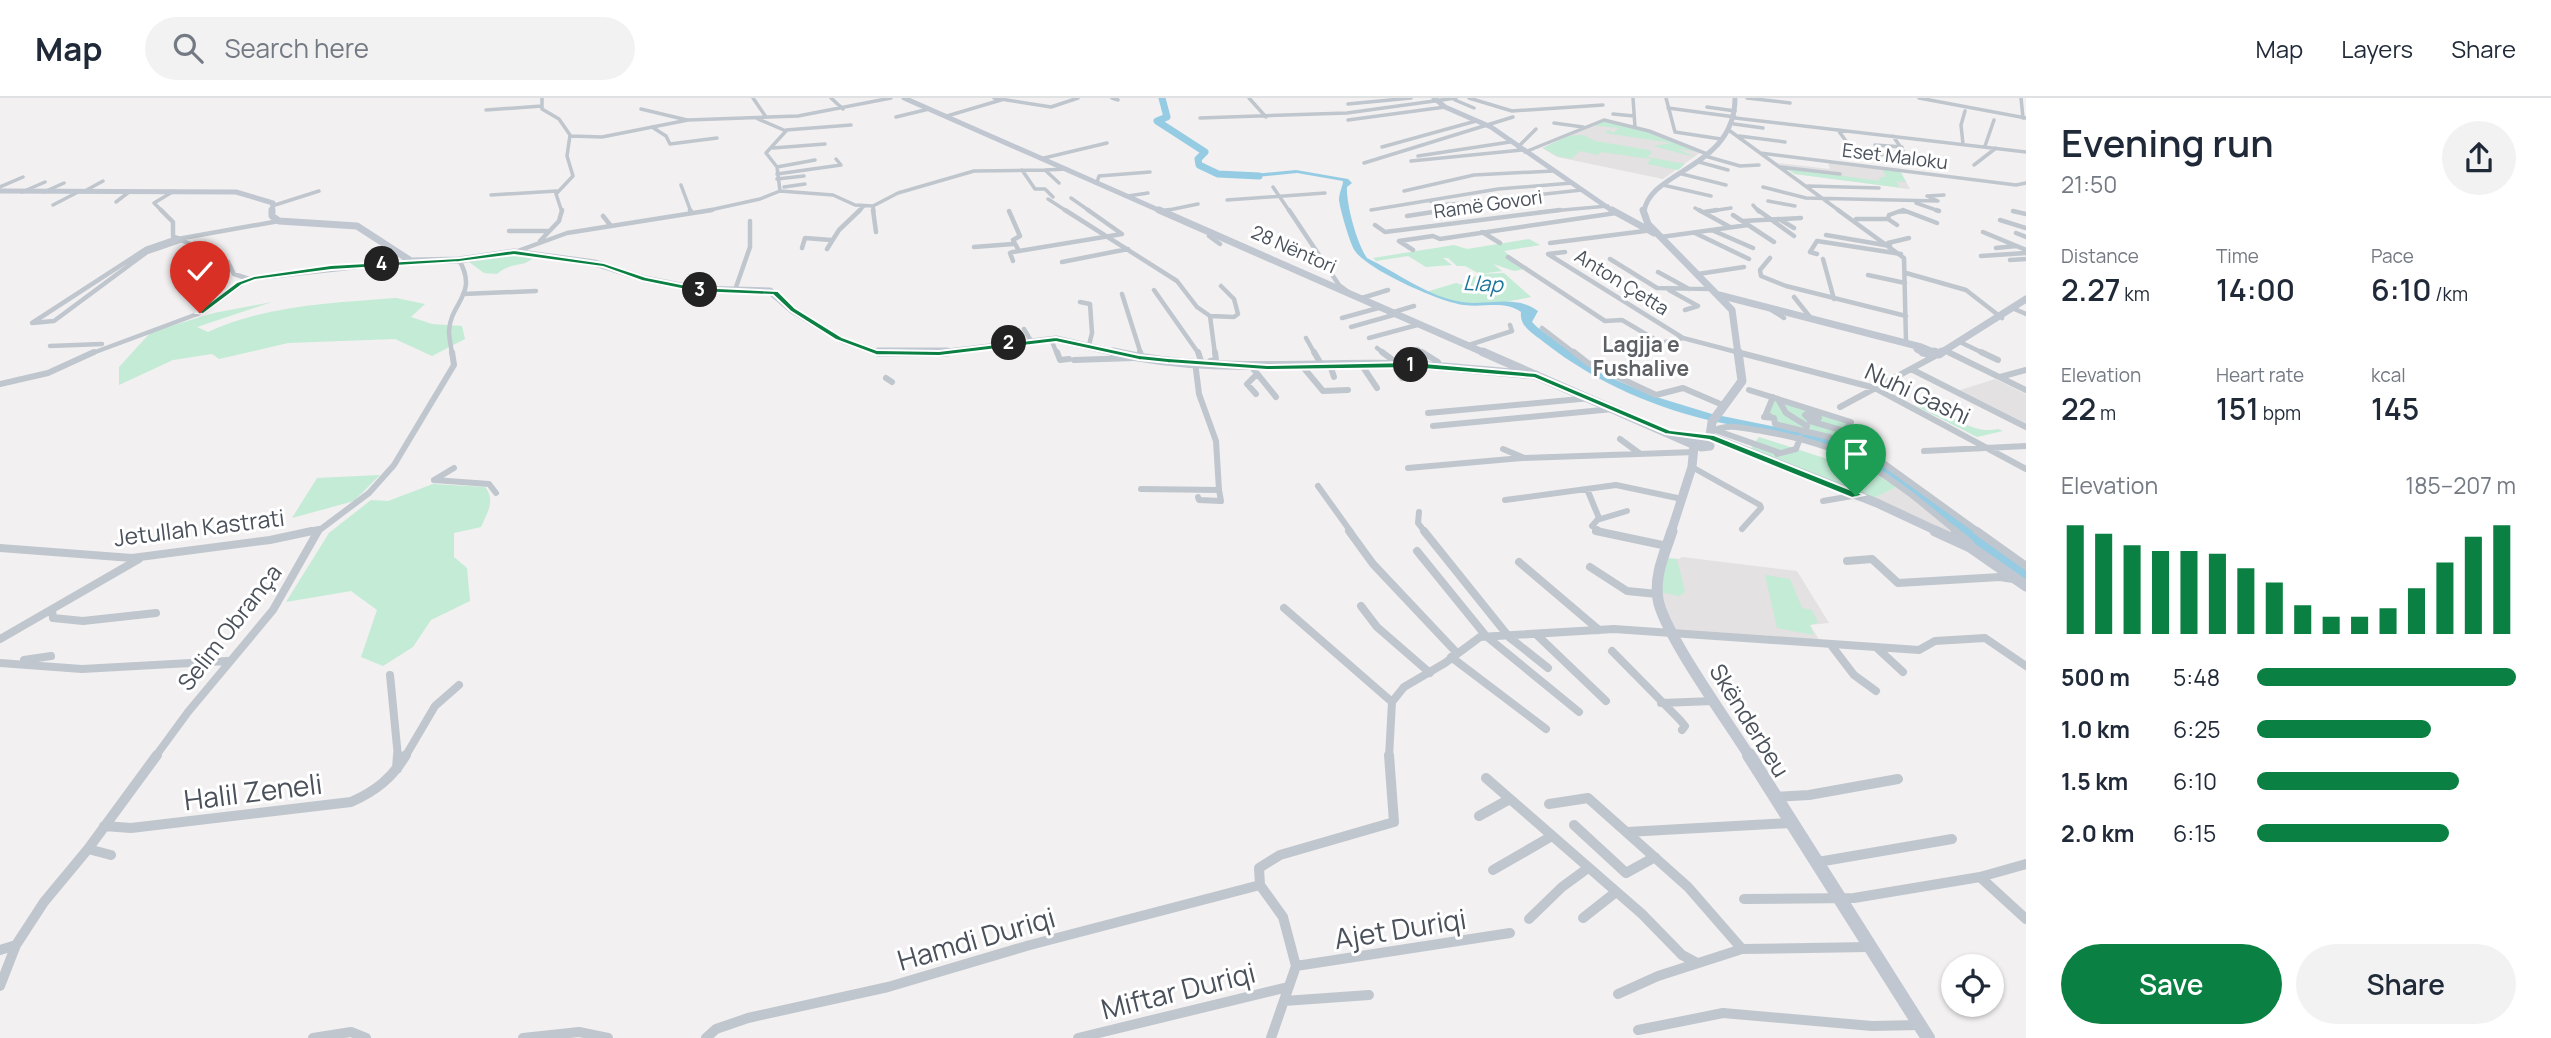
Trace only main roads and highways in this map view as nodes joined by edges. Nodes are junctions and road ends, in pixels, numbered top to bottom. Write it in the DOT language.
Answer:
graph roads {
  1 [pos="904,98"];
  2 [pos="1735,98"];
  3 [pos="1436,100"];
  4 [pos="0,189"];
  5 [pos="1659,236"];
  6 [pos="1715,292"];
  7 [pos="2026,299"];
  8 [pos="1536,375"];
  9 [pos="1700,443"];
  10 [pos="2026,586"];
  11 [pos="1928,1038"];
  1 -- 8 [label="main road, 28 Nëntori"];
  2 -- 5 [label="main road"];
  3 -- 5 [label="main road"];
  4 -- 8 [label="main road"];
  5 -- 6 [label="main road"];
  6 -- 7 [label="main road"];
  6 -- 9 [label="main road"];
  8 -- 9 [label="main road, 28 Nëntori"];
  9 -- 10 [label="main road, 28 Nëntori"];
  9 -- 11 [label="main road, Skënderbeu"];
}
